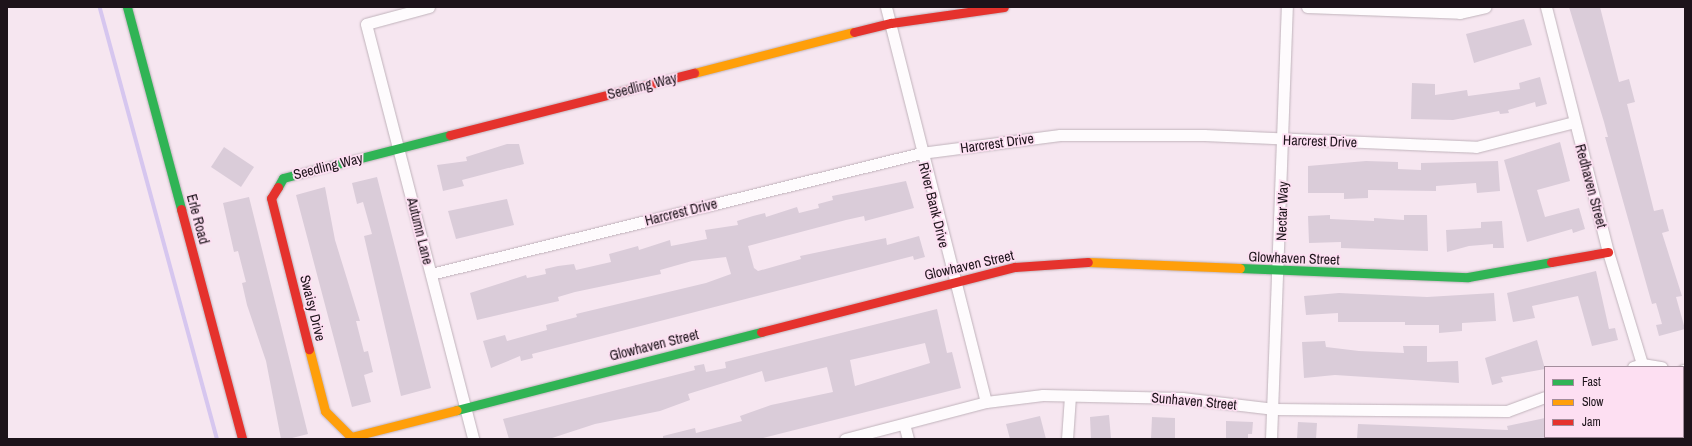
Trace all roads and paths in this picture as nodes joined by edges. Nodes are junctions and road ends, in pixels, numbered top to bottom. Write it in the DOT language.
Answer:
graph roads {
  1 [pos="127,7"];
  2 [pos="429,7"];
  3 [pos="886,7"];
  4 [pos="1004,7"];
  5 [pos="1288,7"];
  6 [pos="1307,7"];
  7 [pos="1485,7"];
  8 [pos="1546,7"];
  9 [pos="891,23"];
  10 [pos="1574,122"];
  11 [pos="1285,140"];
  12 [pos="398,149"];
  13 [pos="921,153"];
  14 [pos="283,178"];
  15 [pos="1608,252"];
  16 [pos="1279,272"];
  17 [pos="431,274"];
  18 [pos="954,282"];
  19 [pos="1638,366"];
  20 [pos="1070,396"];
  21 [pos="1544,397"];
  22 [pos="986,402"];
  23 [pos="466,408"];
  24 [pos="1274,409"];
  25 [pos="904,424"];
  26 [pos="351,438"];
  27 [pos="242,439"];
  28 [pos="474,439"];
  29 [pos="845,439"];
  30 [pos="908,439"];
  31 [pos="1066,439"];
  32 [pos="1271,439"];
  1 -- 27 [label="street, Erle Road"];
  2 -- 12 [label="street, Autumn Lane"];
  3 -- 9 [label="street, River Bank Drive"];
  4 -- 9 [label="street, Seedling Way"];
  5 -- 11 [label="street, Nectar Way"];
  6 -- 7 [label="street"];
  8 -- 10 [label="street, Redhaven Street"];
  9 -- 12 [label="street, Seedling Way"];
  9 -- 13 [label="street, River Bank Drive"];
  10 -- 11 [label="street, Harcrest Drive"];
  10 -- 15 [label="street, Redhaven Street"];
  11 -- 13 [label="street, Harcrest Drive"];
  11 -- 16 [label="street, Nectar Way"];
  12 -- 14 [label="street, Seedling Way"];
  12 -- 17 [label="street, Autumn Lane"];
  13 -- 17 [label="street, Harcrest Drive"];
  13 -- 18 [label="street, River Bank Drive"];
  14 -- 26 [label="street, Swaisy Drive"];
  15 -- 16 [label="street, Glowhaven Street"];
  15 -- 19 [label="street, Redhaven Street"];
  16 -- 18 [label="street, Glowhaven Street"];
  16 -- 24 [label="street, Nectar Way"];
  17 -- 23 [label="street, Autumn Lane"];
  18 -- 22 [label="street, River Bank Drive"];
  18 -- 23 [label="street, Glowhaven Street"];
  20 -- 22 [label="street, Sunhaven Street"];
  20 -- 24 [label="street, Sunhaven Street"];
  20 -- 31 [label="street"];
  21 -- 24 [label="street, Sunhaven Street"];
  22 -- 25 [label="street, Sunhaven Street"];
  23 -- 26 [label="street, Glowhaven Street"];
  23 -- 28 [label="street, Autumn Lane"];
  24 -- 32 [label="street, Nectar Way"];
  25 -- 29 [label="street, Sunhaven Street"];
  25 -- 30 [label="street"];
}
